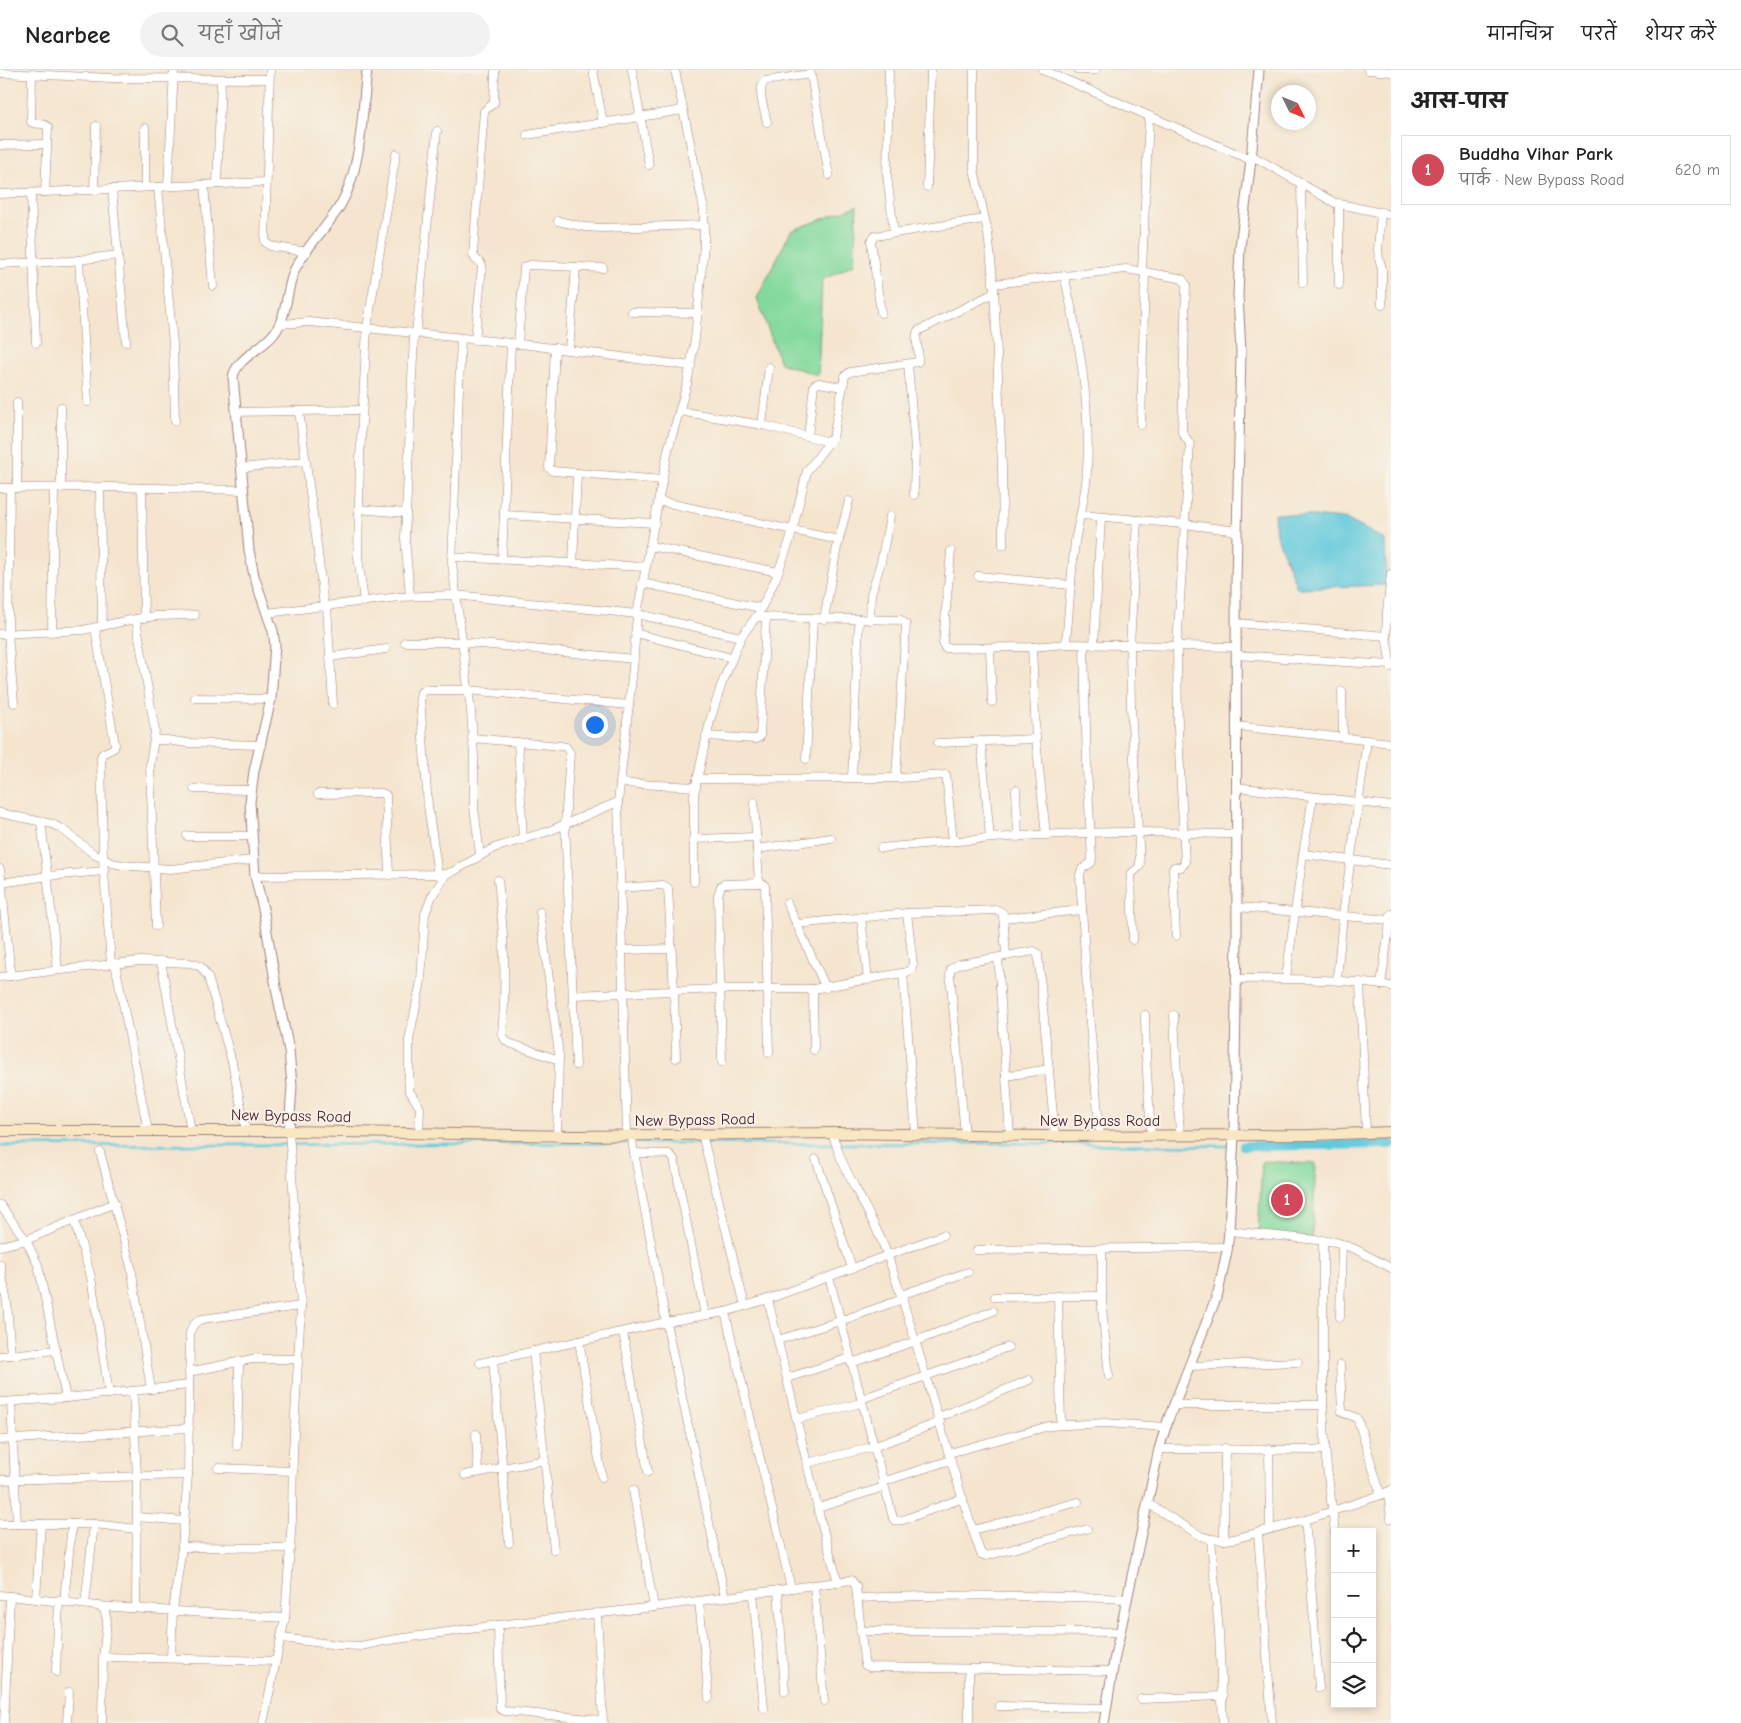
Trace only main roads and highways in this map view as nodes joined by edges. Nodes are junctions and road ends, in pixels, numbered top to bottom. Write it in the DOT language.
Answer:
graph roads {
  1 [pos="0,1131"];
  2 [pos="1391,1132"];
  1 -- 2 [label="main road, New Bypass Road"];
}
